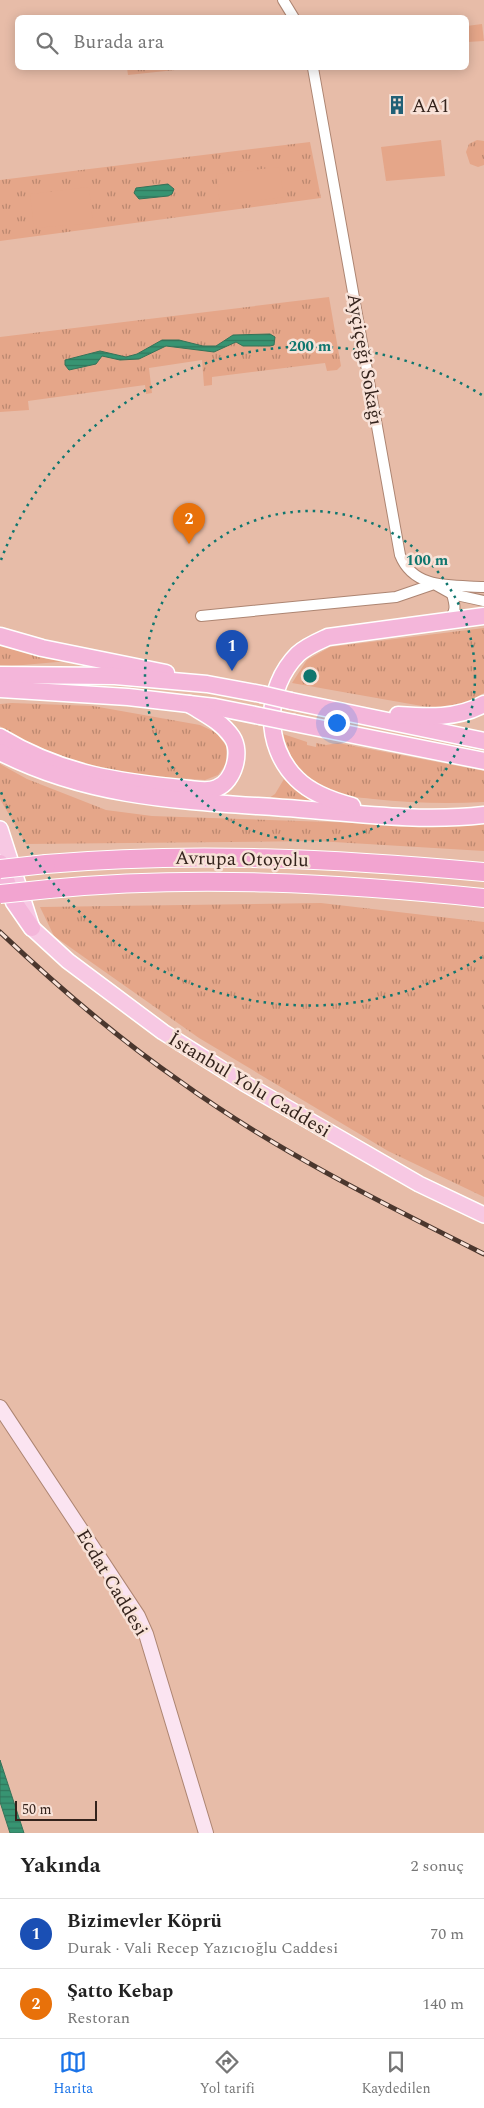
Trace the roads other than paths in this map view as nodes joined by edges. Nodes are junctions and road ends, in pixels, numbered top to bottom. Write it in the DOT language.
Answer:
graph roads {
  1 [pos="283,0"];
  2 [pos="292,15"];
  3 [pos="312,70"];
  4 [pos="434,584"];
  5 [pos="484,587"];
  6 [pos="452,594"];
  7 [pos="484,601"];
  8 [pos="201,616"];
  9 [pos="484,616"];
  10 [pos="448,620"];
  11 [pos="0,636"];
  12 [pos="4,682"];
  13 [pos="207,684"];
  14 [pos="189,704"];
  15 [pos="484,704"];
  16 [pos="363,715"];
  17 [pos="0,736"];
  18 [pos="484,741"];
  19 [pos="0,752"];
  20 [pos="484,761"];
  21 [pos="484,815"];
  22 [pos="392,816"];
  23 [pos="0,829"];
  24 [pos="484,860"];
  25 [pos="0,863"];
  26 [pos="382,863"];
  27 [pos="0,869"];
  28 [pos="484,872"];
  29 [pos="0,894"];
  30 [pos="484,898"];
  31 [pos="32,928"];
  32 [pos="484,1215"];
  33 [pos="0,1407"];
  34 [pos="206,1833"];
  1 -- 2 [label="street"];
  3 -- 4 [label="street, Ayçiçeği Sokağı"];
  4 -- 5 [label="street, Ayçiçeği Sokağı"];
  4 -- 6 [label="street"];
  4 -- 8 [label="street"];
  6 -- 7 [label="street"];
  6 -- 10 [label="street"];
  9 -- 10 [label="highway"];
  10 -- 22 [label="highway"];
  11 -- 13 [label="highway"];
  12 -- 13 [label="highway"];
  12 -- 14 [label="highway"];
  13 -- 16 [label="highway, bridge"];
  14 -- 17 [label="highway"];
  14 -- 20 [label="highway, bridge"];
  15 -- 16 [label="highway"];
  16 -- 18 [label="highway"];
  19 -- 22 [label="highway"];
  21 -- 22 [label="highway"];
  23 -- 31 [label="main road"];
  24 -- 26 [label="highway"];
  25 -- 31 [label="highway"];
  26 -- 27 [label="highway, Avrupa Otoyolu, bridge"];
  26 -- 28 [label="highway, Avrupa Otoyolu"];
  29 -- 30 [label="highway, Avrupa Otoyolu, bridge"];
  31 -- 32 [label="main road, İstanbul Yolu Caddesi"];
  33 -- 34 [label="main road, Ecdat Caddesi"];
}
